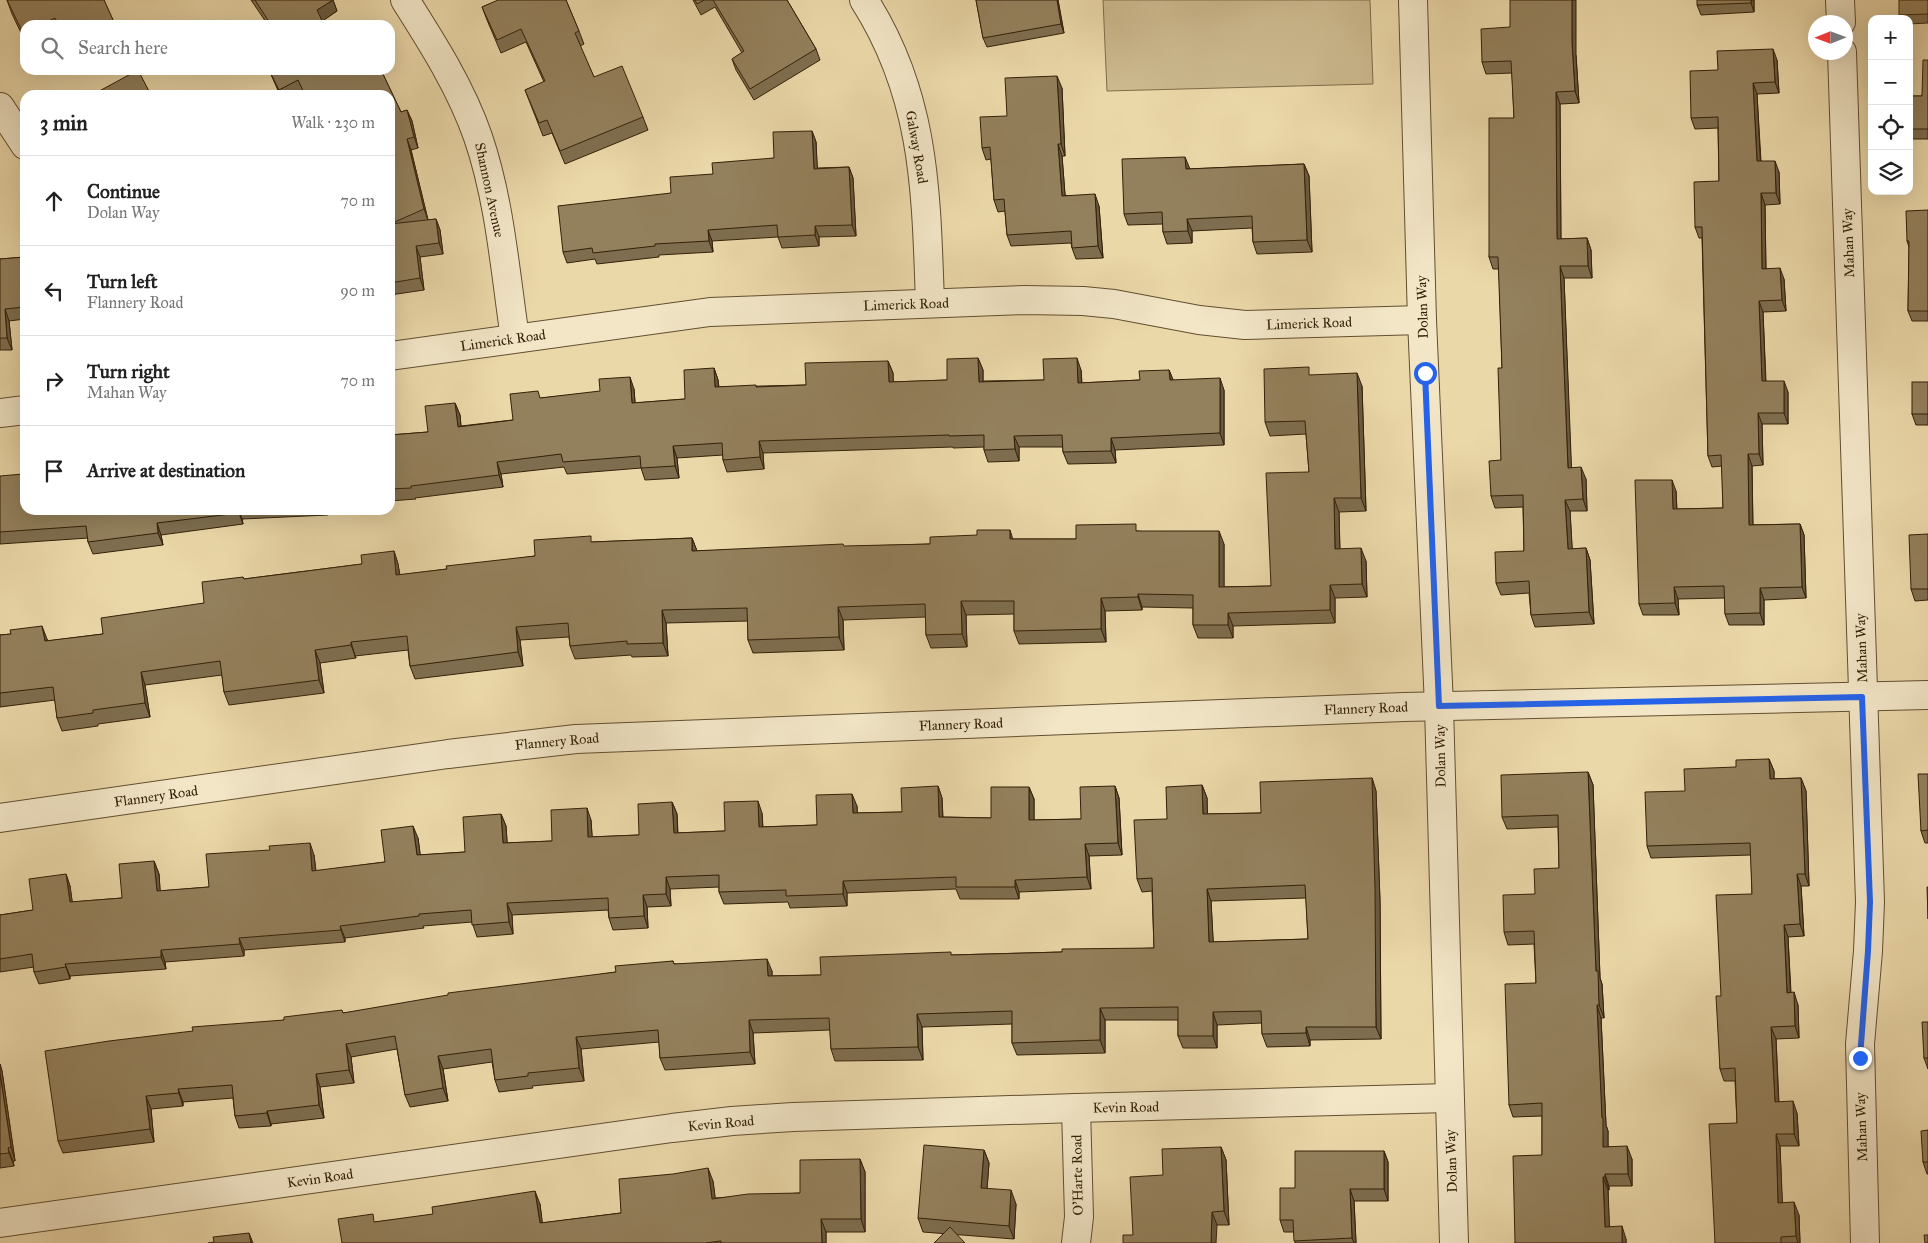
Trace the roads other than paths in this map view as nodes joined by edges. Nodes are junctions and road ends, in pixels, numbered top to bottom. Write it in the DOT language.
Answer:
graph roads {
  1 [pos="405,0"];
  2 [pos="864,0"];
  3 [pos="1413,0"];
  4 [pos="1840,0"];
  5 [pos="1841,15"];
  6 [pos="1842,60"];
  7 [pos="0,107"];
  8 [pos="20,137"];
  9 [pos="930,303"];
  10 [pos="1422,320"];
  11 [pos="515,338"];
  12 [pos="395,355"];
  13 [pos="20,411"];
  14 [pos="0,413"];
  15 [pos="1928,695"];
  16 [pos="1862,697"];
  17 [pos="1439,706"];
  18 [pos="0,818"];
  19 [pos="1449,1098"];
  20 [pos="1076,1108"];
  21 [pos="0,1223"];
  22 [pos="1076,1243"];
  23 [pos="1454,1243"];
  24 [pos="1865,1243"];
  1 -- 11 [label="street, Shannon Avenue"];
  2 -- 9 [label="street, Galway Road"];
  3 -- 10 [label="street, Dolan Way"];
  4 -- 5 [label="street"];
  6 -- 16 [label="street, Mahan Way"];
  7 -- 8 [label="street"];
  9 -- 10 [label="street, Limerick Road"];
  9 -- 11 [label="street, Limerick Road"];
  10 -- 17 [label="street, Dolan Way"];
  11 -- 12 [label="street, Limerick Road"];
  13 -- 14 [label="street"];
  15 -- 16 [label="street, Flannery Road"];
  16 -- 17 [label="street, Flannery Road"];
  16 -- 24 [label="street, Mahan Way"];
  17 -- 18 [label="street, Flannery Road"];
  17 -- 19 [label="street, Dolan Way"];
  19 -- 20 [label="street, Kevin Road"];
  19 -- 23 [label="street, Dolan Way"];
  20 -- 21 [label="street, Kevin Road"];
  20 -- 22 [label="street, O'Harte Road"];
}
